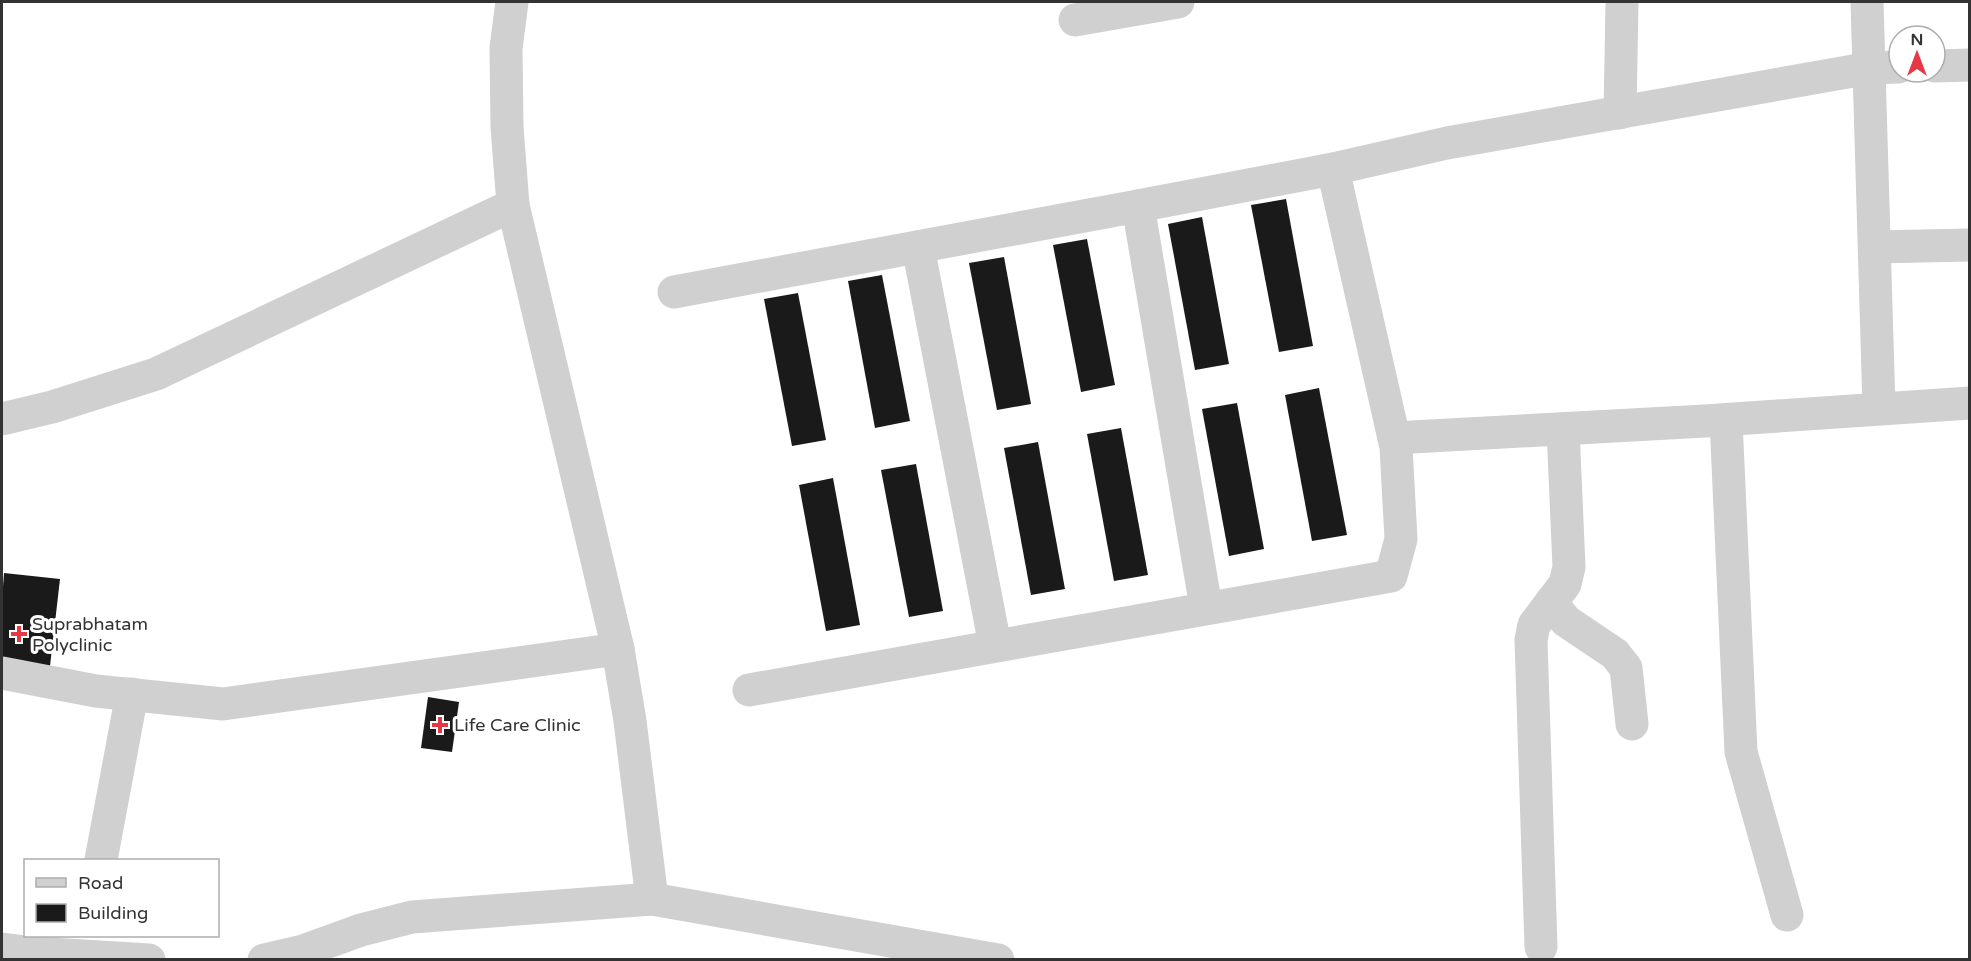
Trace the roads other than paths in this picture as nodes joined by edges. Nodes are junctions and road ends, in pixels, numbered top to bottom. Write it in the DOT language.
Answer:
graph roads {
  1 [pos="512,2"];
  2 [pos="1178,2"];
  3 [pos="1622,2"];
  4 [pos="1867,2"];
  5 [pos="1075,20"];
  6 [pos="1970,65"];
  7 [pos="1947,66"];
  8 [pos="1884,68"];
  9 [pos="1620,113"];
  10 [pos="1333,169"];
  11 [pos="513,205"];
  12 [pos="1138,206"];
  13 [pos="1970,244"];
  14 [pos="918,247"];
  15 [pos="1875,247"];
  16 [pos="674,292"];
  17 [pos="1970,404"];
  18 [pos="1879,408"];
  19 [pos="2,419"];
  20 [pos="1726,420"];
  21 [pos="1563,429"];
  22 [pos="1394,438"];
  23 [pos="1551,602"];
  24 [pos="1206,607"];
  25 [pos="995,645"];
  26 [pos="618,649"];
  27 [pos="2,673"];
  28 [pos="748,690"];
  29 [pos="132,694"];
  30 [pos="1632,724"];
  31 [pos="101,859"];
  32 [pos="652,899"];
  33 [pos="1787,915"];
  34 [pos="359,945"];
  35 [pos="1541,947"];
  36 [pos="2,949"];
  37 [pos="85,950"];
  38 [pos="149,960"];
  39 [pos="264,960"];
  40 [pos="998,960"];
  1 -- 11 [label="street"];
  2 -- 5 [label="street"];
  3 -- 9 [label="street"];
  4 -- 8 [label="street"];
  6 -- 7 [label="street"];
  8 -- 9 [label="street"];
  8 -- 15 [label="street"];
  9 -- 10 [label="street"];
  10 -- 12 [label="street"];
  10 -- 22 [label="street"];
  11 -- 19 [label="street"];
  11 -- 26 [label="street"];
  12 -- 14 [label="street"];
  12 -- 24 [label="street"];
  13 -- 15 [label="street"];
  14 -- 16 [label="street"];
  14 -- 25 [label="street"];
  15 -- 18 [label="street"];
  17 -- 18 [label="street"];
  18 -- 20 [label="street"];
  20 -- 21 [label="street"];
  20 -- 33 [label="street"];
  21 -- 22 [label="street"];
  21 -- 23 [label="street"];
  22 -- 24 [label="street"];
  23 -- 30 [label="street"];
  23 -- 35 [label="street"];
  24 -- 25 [label="street"];
  25 -- 28 [label="street"];
  26 -- 29 [label="street"];
  26 -- 32 [label="street"];
  27 -- 29 [label="street"];
  29 -- 31 [label="street"];
  32 -- 34 [label="street"];
  32 -- 40 [label="street"];
  34 -- 39 [label="street"];
  36 -- 37 [label="street"];
  37 -- 38 [label="street"];
}
